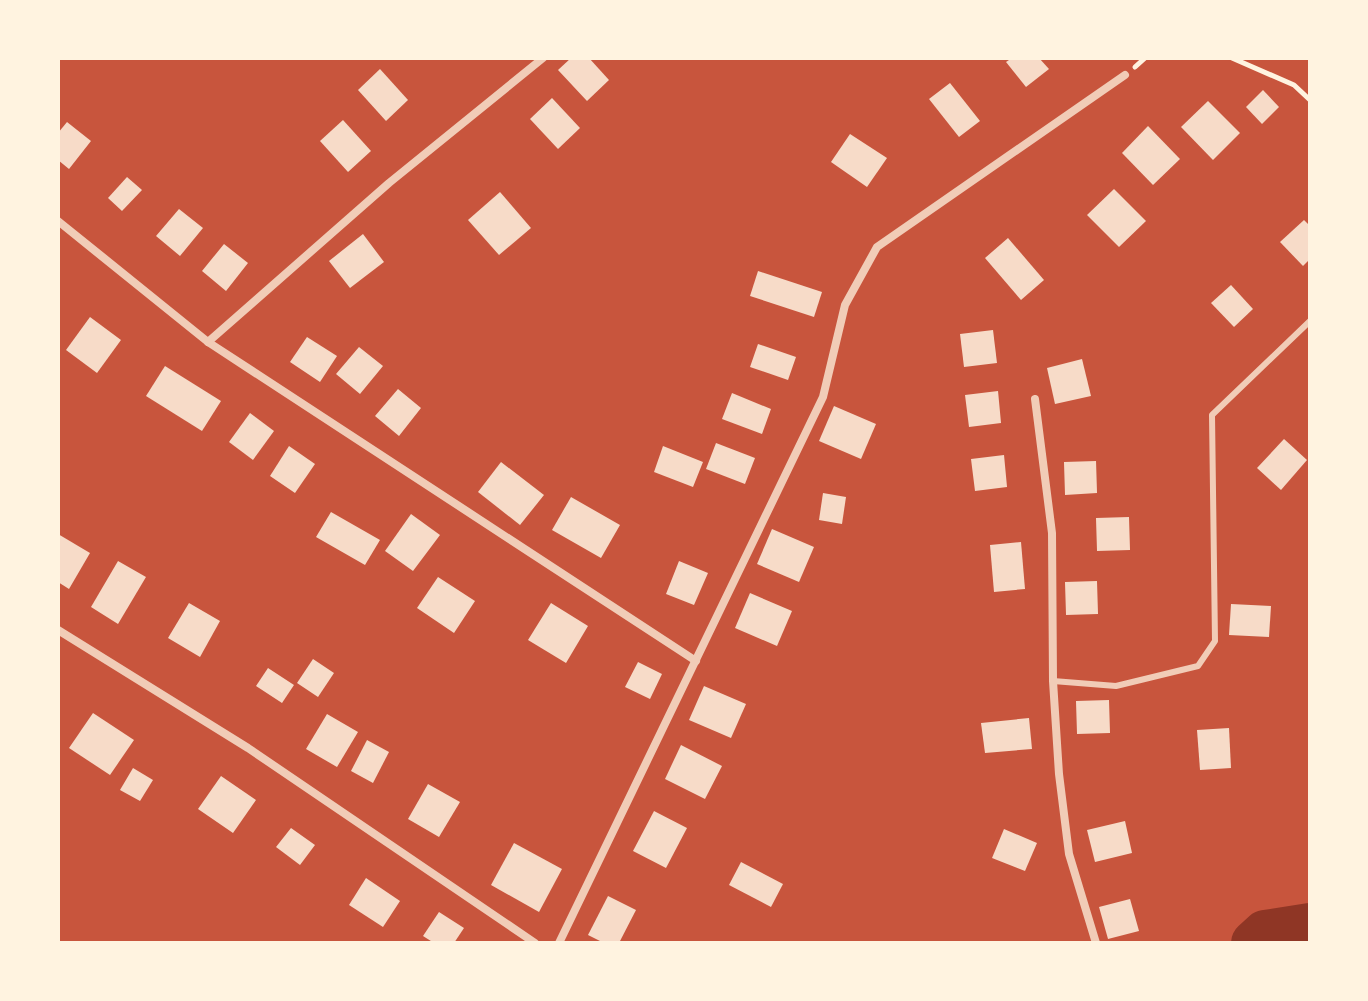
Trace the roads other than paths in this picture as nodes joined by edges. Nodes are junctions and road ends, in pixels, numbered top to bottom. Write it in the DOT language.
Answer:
graph roads {
  1 [pos="543,58"];
  2 [pos="1125,75"];
  3 [pos="58,221"];
  4 [pos="1310,321"];
  5 [pos="208,342"];
  6 [pos="1035,399"];
  7 [pos="58,630"];
  8 [pos="696,661"];
  9 [pos="1053,681"];
  10 [pos="535,943"];
  11 [pos="559,943"];
  12 [pos="1096,943"];
  1 -- 5 [label="street"];
  2 -- 8 [label="street"];
  3 -- 5 [label="street"];
  4 -- 9 [label="lane"];
  5 -- 8 [label="street"];
  6 -- 9 [label="street"];
  7 -- 10 [label="street"];
  8 -- 11 [label="street"];
  9 -- 12 [label="street"];
}
